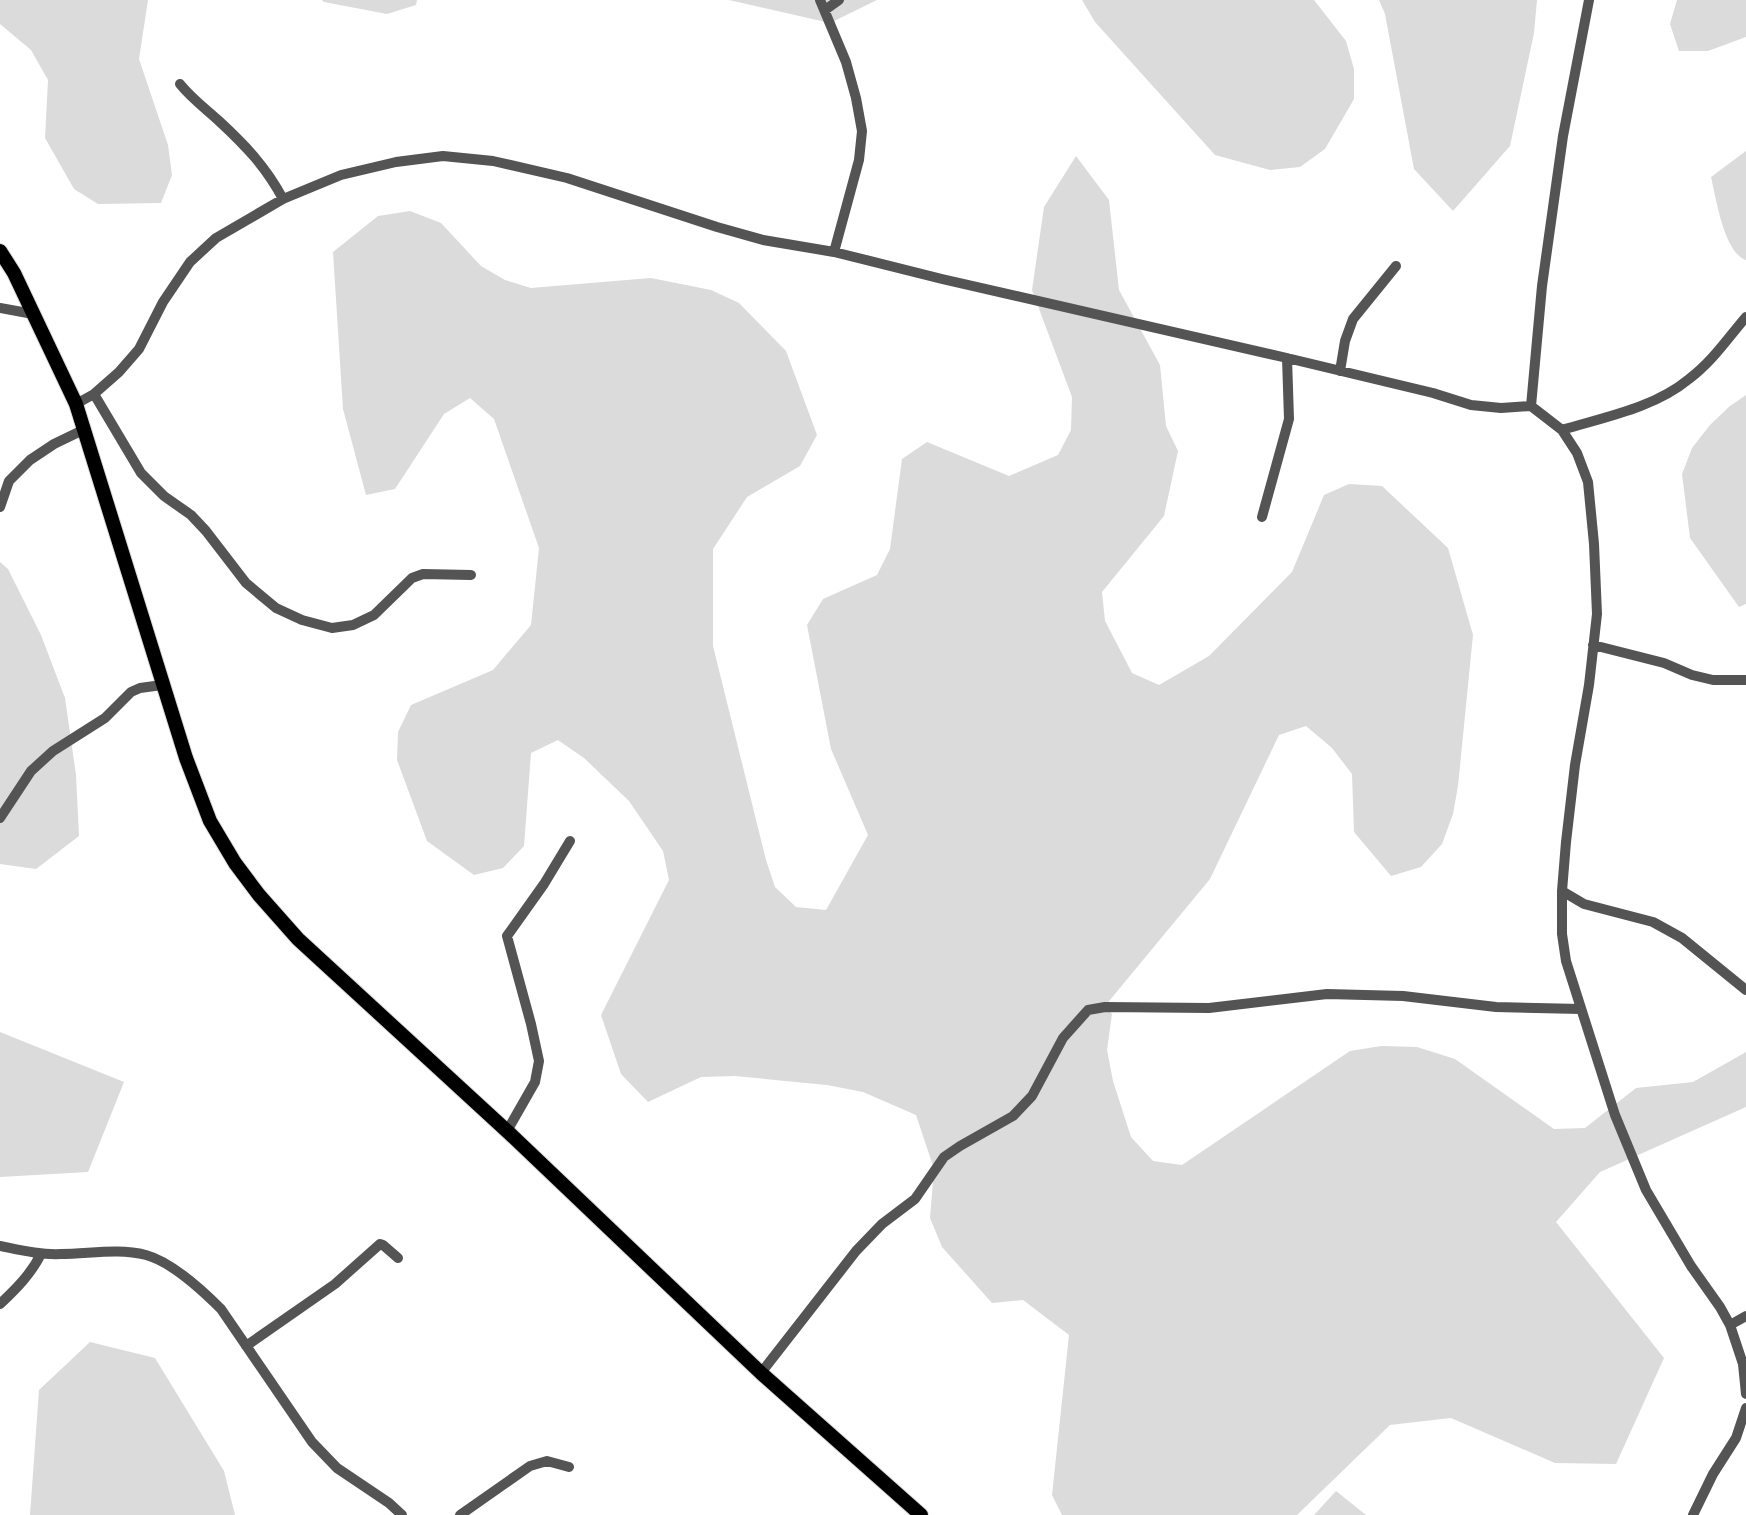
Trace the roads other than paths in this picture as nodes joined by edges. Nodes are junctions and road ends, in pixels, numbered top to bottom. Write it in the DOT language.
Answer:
graph roads {
  1 [pos="820,0"];
  2 [pos="839,0"];
  3 [pos="1589,0"];
  4 [pos="826,10"];
  5 [pos="180,84"];
  6 [pos="284,199"];
  7 [pos="0,251"];
  8 [pos="834,252"];
  9 [pos="1396,266"];
  10 [pos="0,308"];
  11 [pos="34,314"];
  12 [pos="1746,317"];
  13 [pos="1287,358"];
  14 [pos="1340,371"];
  15 [pos="94,394"];
  16 [pos="76,404"];
  17 [pos="1531,406"];
  18 [pos="84,428"];
  19 [pos="1562,430"];
  20 [pos="0,507"];
  21 [pos="1262,517"];
  22 [pos="471,575"];
  23 [pos="1593,644"];
  24 [pos="1746,680"];
  25 [pos="162,685"];
  26 [pos="0,818"];
  27 [pos="570,841"];
  28 [pos="1562,891"];
  29 [pos="1746,990"];
  30 [pos="1581,1009"];
  31 [pos="507,1131"];
  32 [pos="0,1246"];
  33 [pos="41,1254"];
  34 [pos="398,1258"];
  35 [pos="0,1304"];
  36 [pos="1746,1316"];
  37 [pos="1730,1325"];
  38 [pos="246,1346"];
  39 [pos="761,1373"];
  40 [pos="1746,1394"];
  41 [pos="1746,1408"];
  42 [pos="570,1467"];
  43 [pos="1691,1514"];
  44 [pos="402,1515"];
  45 [pos="460,1515"];
  46 [pos="921,1515"];
  1 -- 4 [label="street"];
  2 -- 4 [label="street"];
  3 -- 17 [label="street"];
  4 -- 8 [label="street"];
  5 -- 6 [label="street"];
  6 -- 8 [label="street"];
  6 -- 15 [label="street"];
  7 -- 11 [label="highway"];
  8 -- 13 [label="street"];
  9 -- 14 [label="street"];
  10 -- 11 [label="street"];
  11 -- 16 [label="highway"];
  12 -- 19 [label="street"];
  13 -- 14 [label="street"];
  13 -- 21 [label="street"];
  14 -- 17 [label="street"];
  15 -- 16 [label="street"];
  15 -- 22 [label="street"];
  16 -- 18 [label="highway"];
  17 -- 19 [label="street"];
  18 -- 20 [label="street"];
  18 -- 25 [label="highway"];
  19 -- 23 [label="street"];
  23 -- 24 [label="street"];
  23 -- 28 [label="street"];
  25 -- 26 [label="street"];
  25 -- 31 [label="highway"];
  27 -- 31 [label="street"];
  28 -- 29 [label="street"];
  28 -- 30 [label="street"];
  30 -- 37 [label="street"];
  30 -- 39 [label="street"];
  31 -- 39 [label="highway"];
  32 -- 33 [label="street"];
  33 -- 35 [label="street"];
  33 -- 38 [label="street"];
  34 -- 38 [label="street"];
  36 -- 37 [label="street"];
  37 -- 40 [label="street"];
  38 -- 44 [label="street"];
  39 -- 46 [label="highway"];
  41 -- 43 [label="street"];
  42 -- 45 [label="street"];
}
